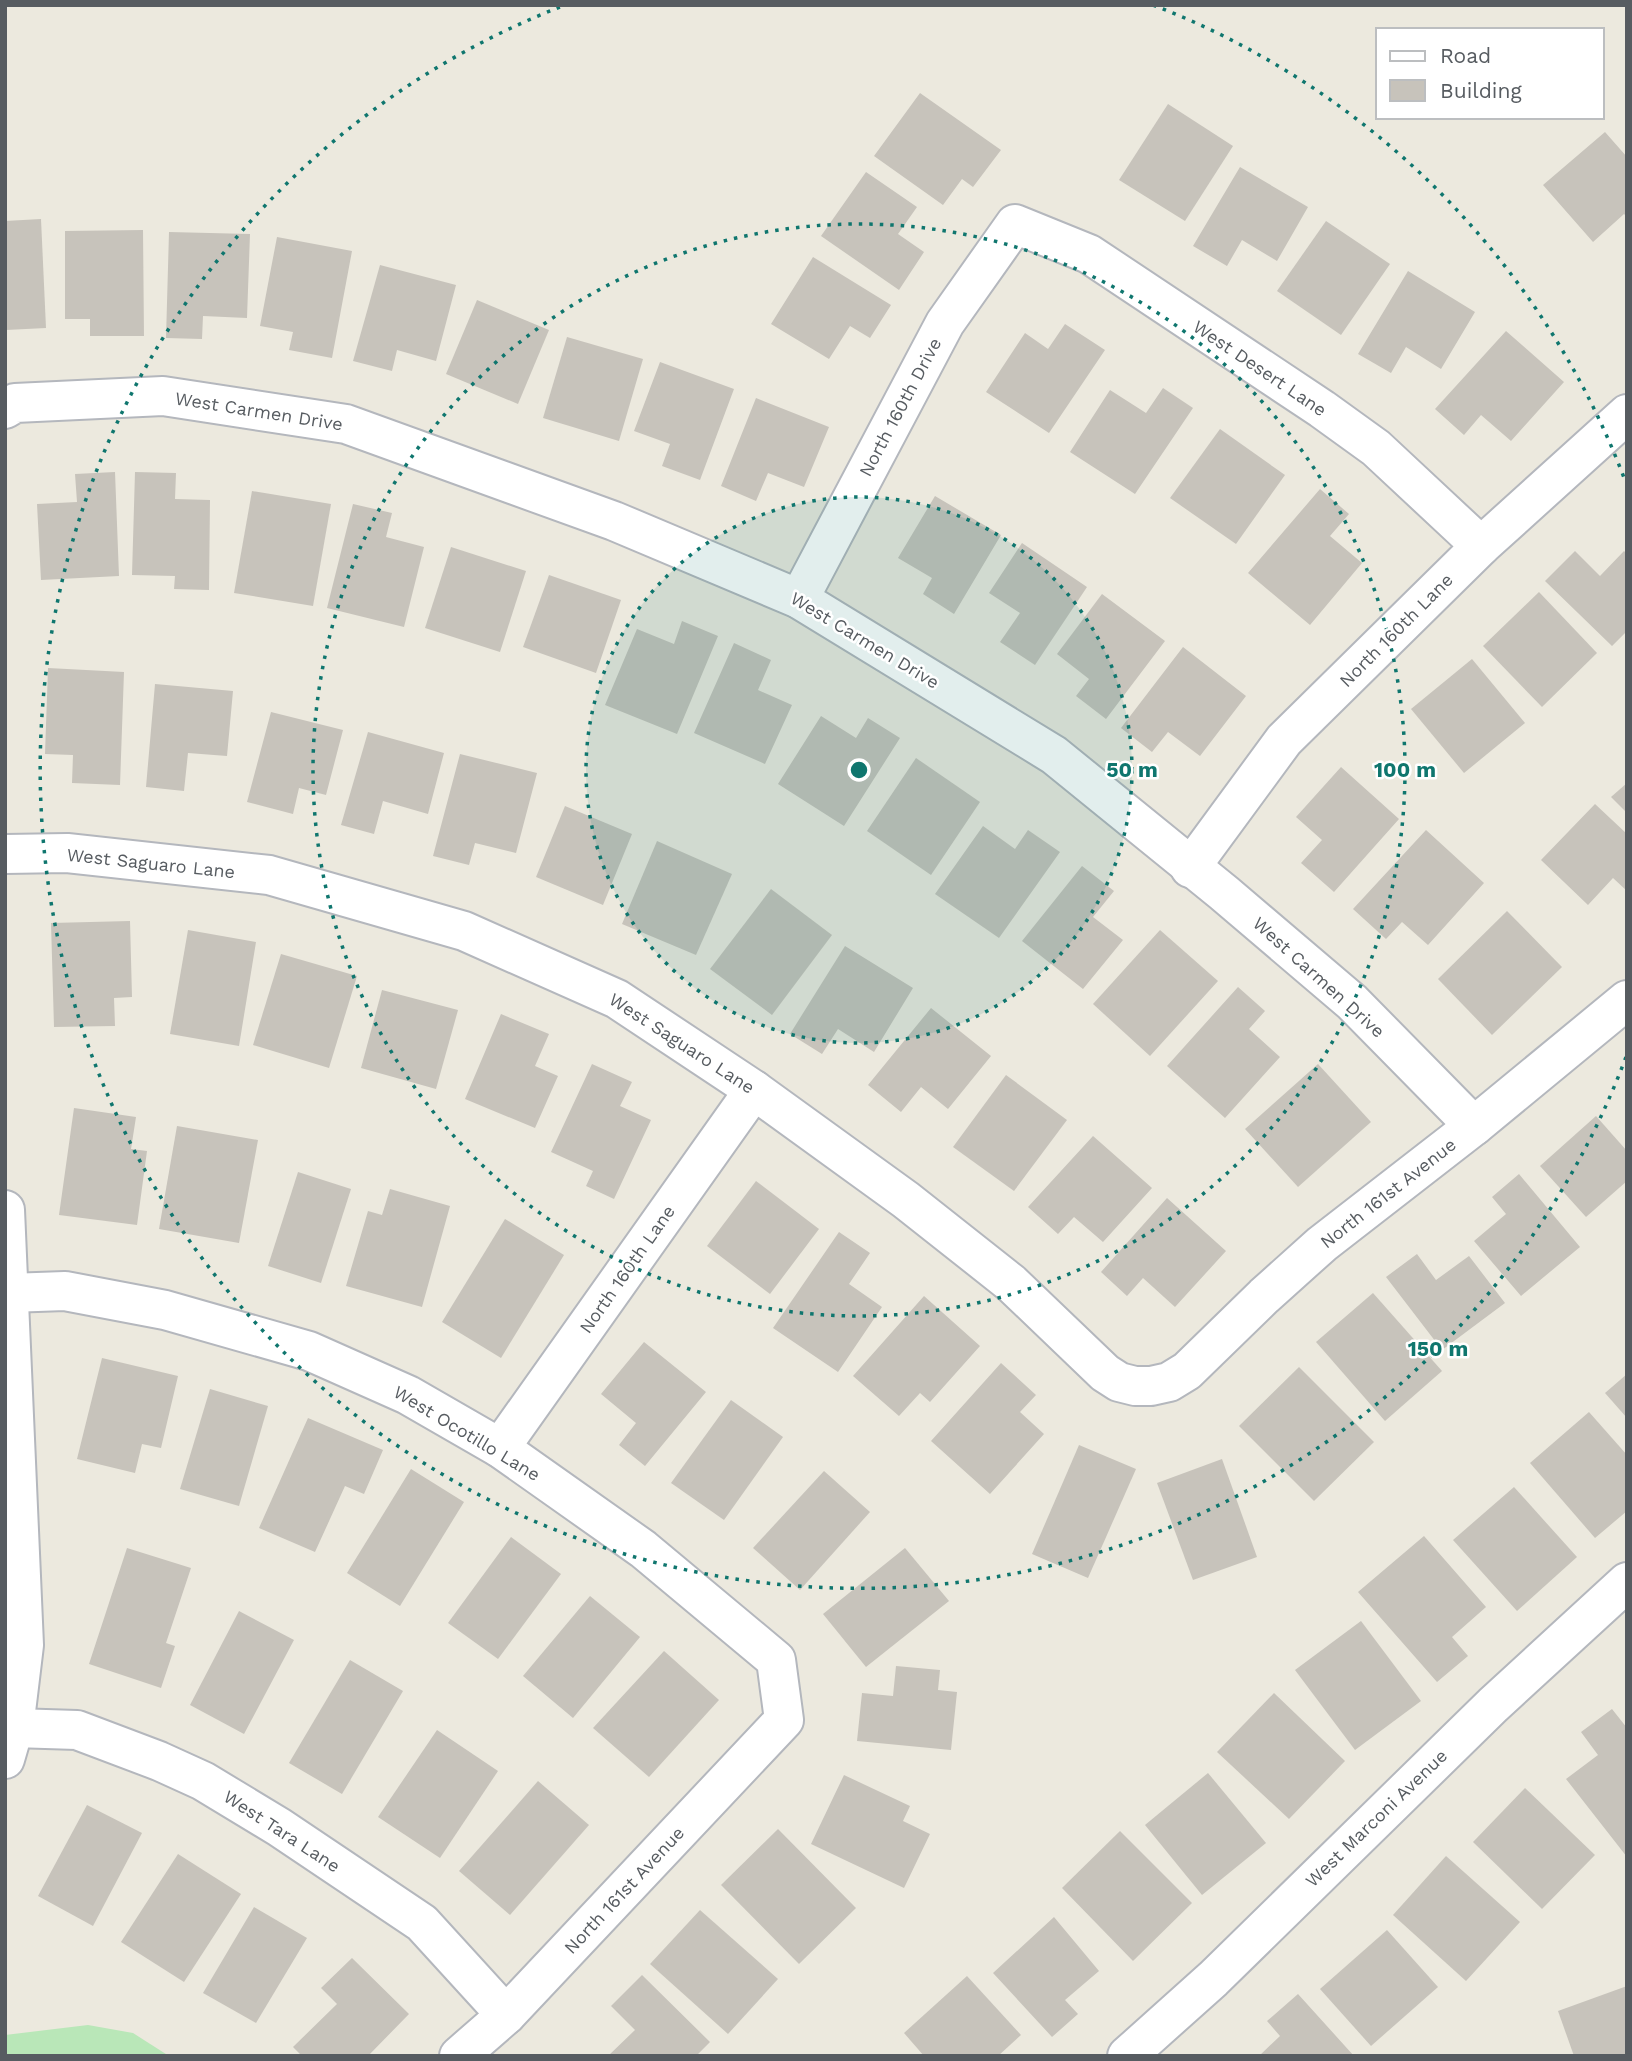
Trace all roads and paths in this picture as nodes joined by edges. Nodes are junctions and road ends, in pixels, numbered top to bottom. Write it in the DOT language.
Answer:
graph roads {
  1 [pos="1016,224"];
  2 [pos="5,409"];
  3 [pos="1627,414"];
  4 [pos="1481,546"];
  5 [pos="799,599"];
  6 [pos="5,854"];
  7 [pos="1190,868"];
  8 [pos="1627,1000"];
  9 [pos="754,1090"];
  10 [pos="1474,1126"];
  11 [pos="5,1210"];
  12 [pos="9,1293"];
  13 [pos="1152,1386"];
  14 [pos="500,1448"];
  15 [pos="1627,1582"];
  16 [pos="784,1720"];
  17 [pos="10,1744"];
  18 [pos="506,2014"];
  19 [pos="459,2056"];
  20 [pos="1127,2056"];
  1 -- 4 [label="street, West Desert Lane"];
  1 -- 5 [label="street, North 160th Drive"];
  2 -- 5 [label="street, West Carmen Drive"];
  3 -- 4 [label="street, North 160th Lane"];
  4 -- 7 [label="street, North 160th Lane"];
  5 -- 7 [label="street, West Carmen Drive"];
  6 -- 9 [label="street, West Saguaro Lane"];
  7 -- 10 [label="street, West Carmen Drive"];
  8 -- 10 [label="street, North 161st Avenue"];
  9 -- 13 [label="street, West Saguaro Lane"];
  9 -- 14 [label="street, North 160th Lane"];
  10 -- 13 [label="street, North 161st Avenue"];
  11 -- 12 [label="street"];
  12 -- 14 [label="street, West Ocotillo Lane"];
  12 -- 17 [label="street"];
  14 -- 16 [label="street, West Ocotillo Lane"];
  15 -- 20 [label="street, West Marconi Avenue"];
  16 -- 18 [label="street, North 161st Avenue"];
  17 -- 18 [label="street, West Tara Lane"];
  18 -- 19 [label="street, North 161st Avenue"];
}
